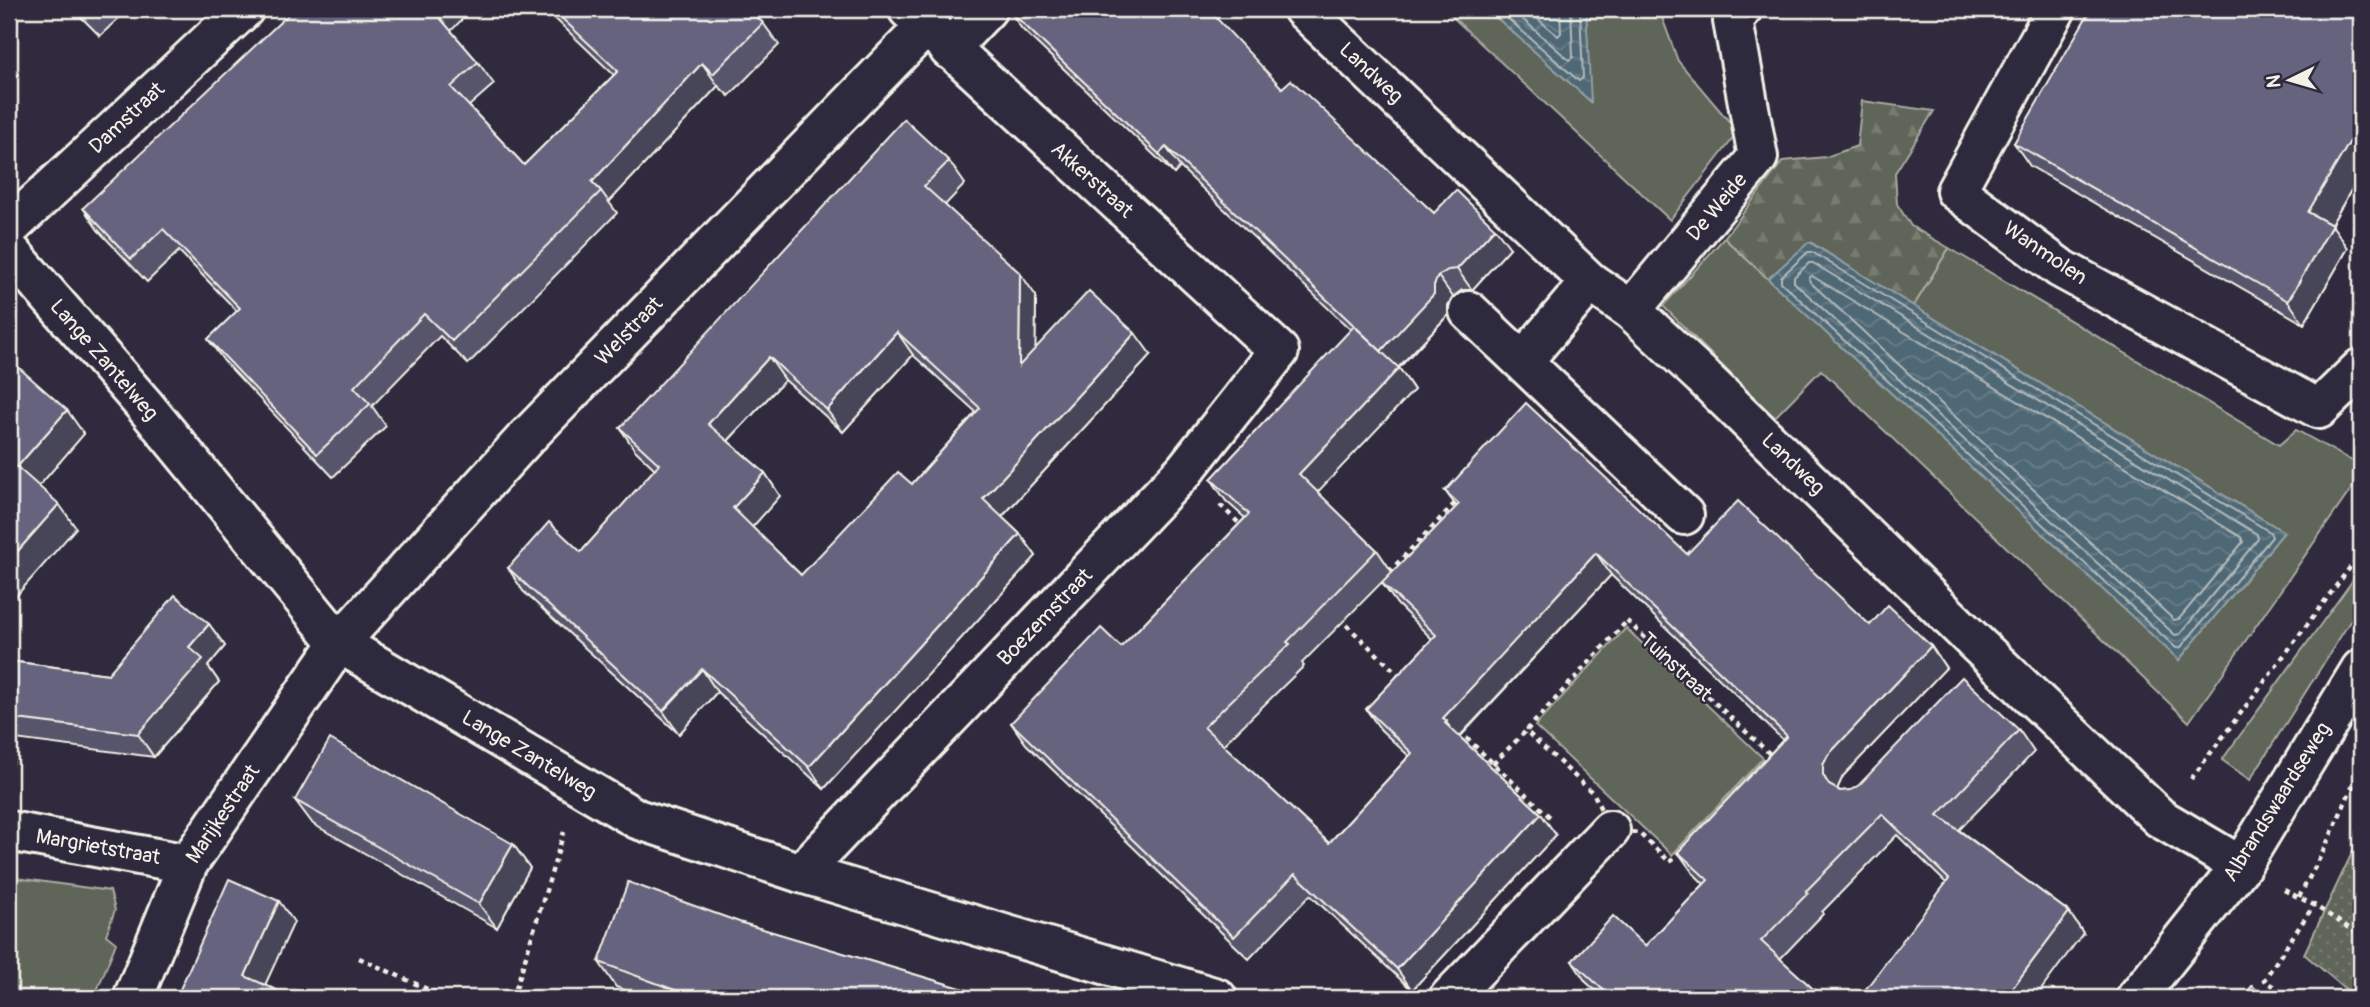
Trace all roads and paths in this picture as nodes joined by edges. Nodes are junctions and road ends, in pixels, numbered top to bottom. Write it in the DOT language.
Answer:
graph roads {
  1 [pos="244,9"];
  2 [pos="987,9"];
  3 [pos="1303,9"];
  4 [pos="1742,9"];
  5 [pos="2056,9"];
  6 [pos="927,28"];
  7 [pos="9,228"];
  8 [pos="9,250"];
  9 [pos="1590,282"];
  10 [pos="1631,310"];
  11 [pos="1469,311"];
  12 [pos="1279,351"];
  13 [pos="1523,361"];
  14 [pos="2361,368"];
  15 [pos="1184,471"];
  16 [pos="1465,493"];
  17 [pos="1684,515"];
  18 [pos="1253,537"];
  19 [pos="2361,554"];
  20 [pos="1380,582"];
  21 [pos="1332,611"];
  22 [pos="1352,611"];
  23 [pos="1342,621"];
  24 [pos="340,643"];
  25 [pos="1988,654"];
  26 [pos="2361,669"];
  27 [pos="1402,678"];
  28 [pos="1961,684"];
  29 [pos="1452,726"];
  30 [pos="1526,731"];
  31 [pos="1493,764"];
  32 [pos="2356,778"];
  33 [pos="578,784"];
  34 [pos="2160,818"];
  35 [pos="9,831"];
  36 [pos="1599,842"];
  37 [pos="188,864"];
  38 [pos="2241,866"];
  39 [pos="801,873"];
  40 [pos="2314,905"];
  41 [pos="2361,936"];
  42 [pos="359,958"];
  43 [pos="132,998"];
  44 [pos="447,998"];
  45 [pos="513,998"];
  46 [pos="1217,998"];
  47 [pos="1449,998"];
  48 [pos="2136,998"];
  49 [pos="2290,998"];
  1 -- 7 [label="street, Damstraat"];
  2 -- 6 [label="street"];
  3 -- 9 [label="street, Landweg"];
  4 -- 10 [label="street, De Weide"];
  5 -- 14 [label="street, Wanmolen"];
  6 -- 12 [label="street, Akkerstraat"];
  6 -- 24 [label="street, Welstraat"];
  8 -- 24 [label="street, Lange Zantelweg"];
  9 -- 10 [label="street, Landweg"];
  9 -- 13 [label="street"];
  10 -- 25 [label="street, Landweg"];
  11 -- 13 [label="street"];
  12 -- 15 [label="street, Boezemstraat"];
  13 -- 17 [label="street"];
  15 -- 18 [label="path"];
  15 -- 39 [label="street, Boezemstraat"];
  16 -- 20 [label="path"];
  19 -- 34 [label="path"];
  21 -- 23 [label="path"];
  22 -- 23 [label="path"];
  23 -- 27 [label="path"];
  24 -- 33 [label="street, Lange Zantelweg"];
  24 -- 37 [label="street, Marijkestraat"];
  25 -- 28 [label="street"];
  25 -- 34 [label="street, Landweg"];
  26 -- 38 [label="street, Albrandswaardseweg"];
  29 -- 31 [label="path"];
  30 -- 31 [label="path"];
  30 -- 36 [label="path"];
  30 -- 36 [label="path, Tuinstraat"];
  31 -- 36 [label="path"];
  32 -- 40 [label="path"];
  33 -- 39 [label="street, Lange Zantelweg"];
  33 -- 45 [label="path"];
  34 -- 38 [label="street, Landweg"];
  35 -- 37 [label="street, Margrietstraat"];
  36 -- 47 [label="street"];
  37 -- 43 [label="street, Marijkestraat"];
  38 -- 48 [label="street, Albrandswaardseweg"];
  39 -- 46 [label="street, Lange Zantelweg"];
  40 -- 41 [label="path"];
  40 -- 49 [label="path"];
  42 -- 44 [label="path"];
}
